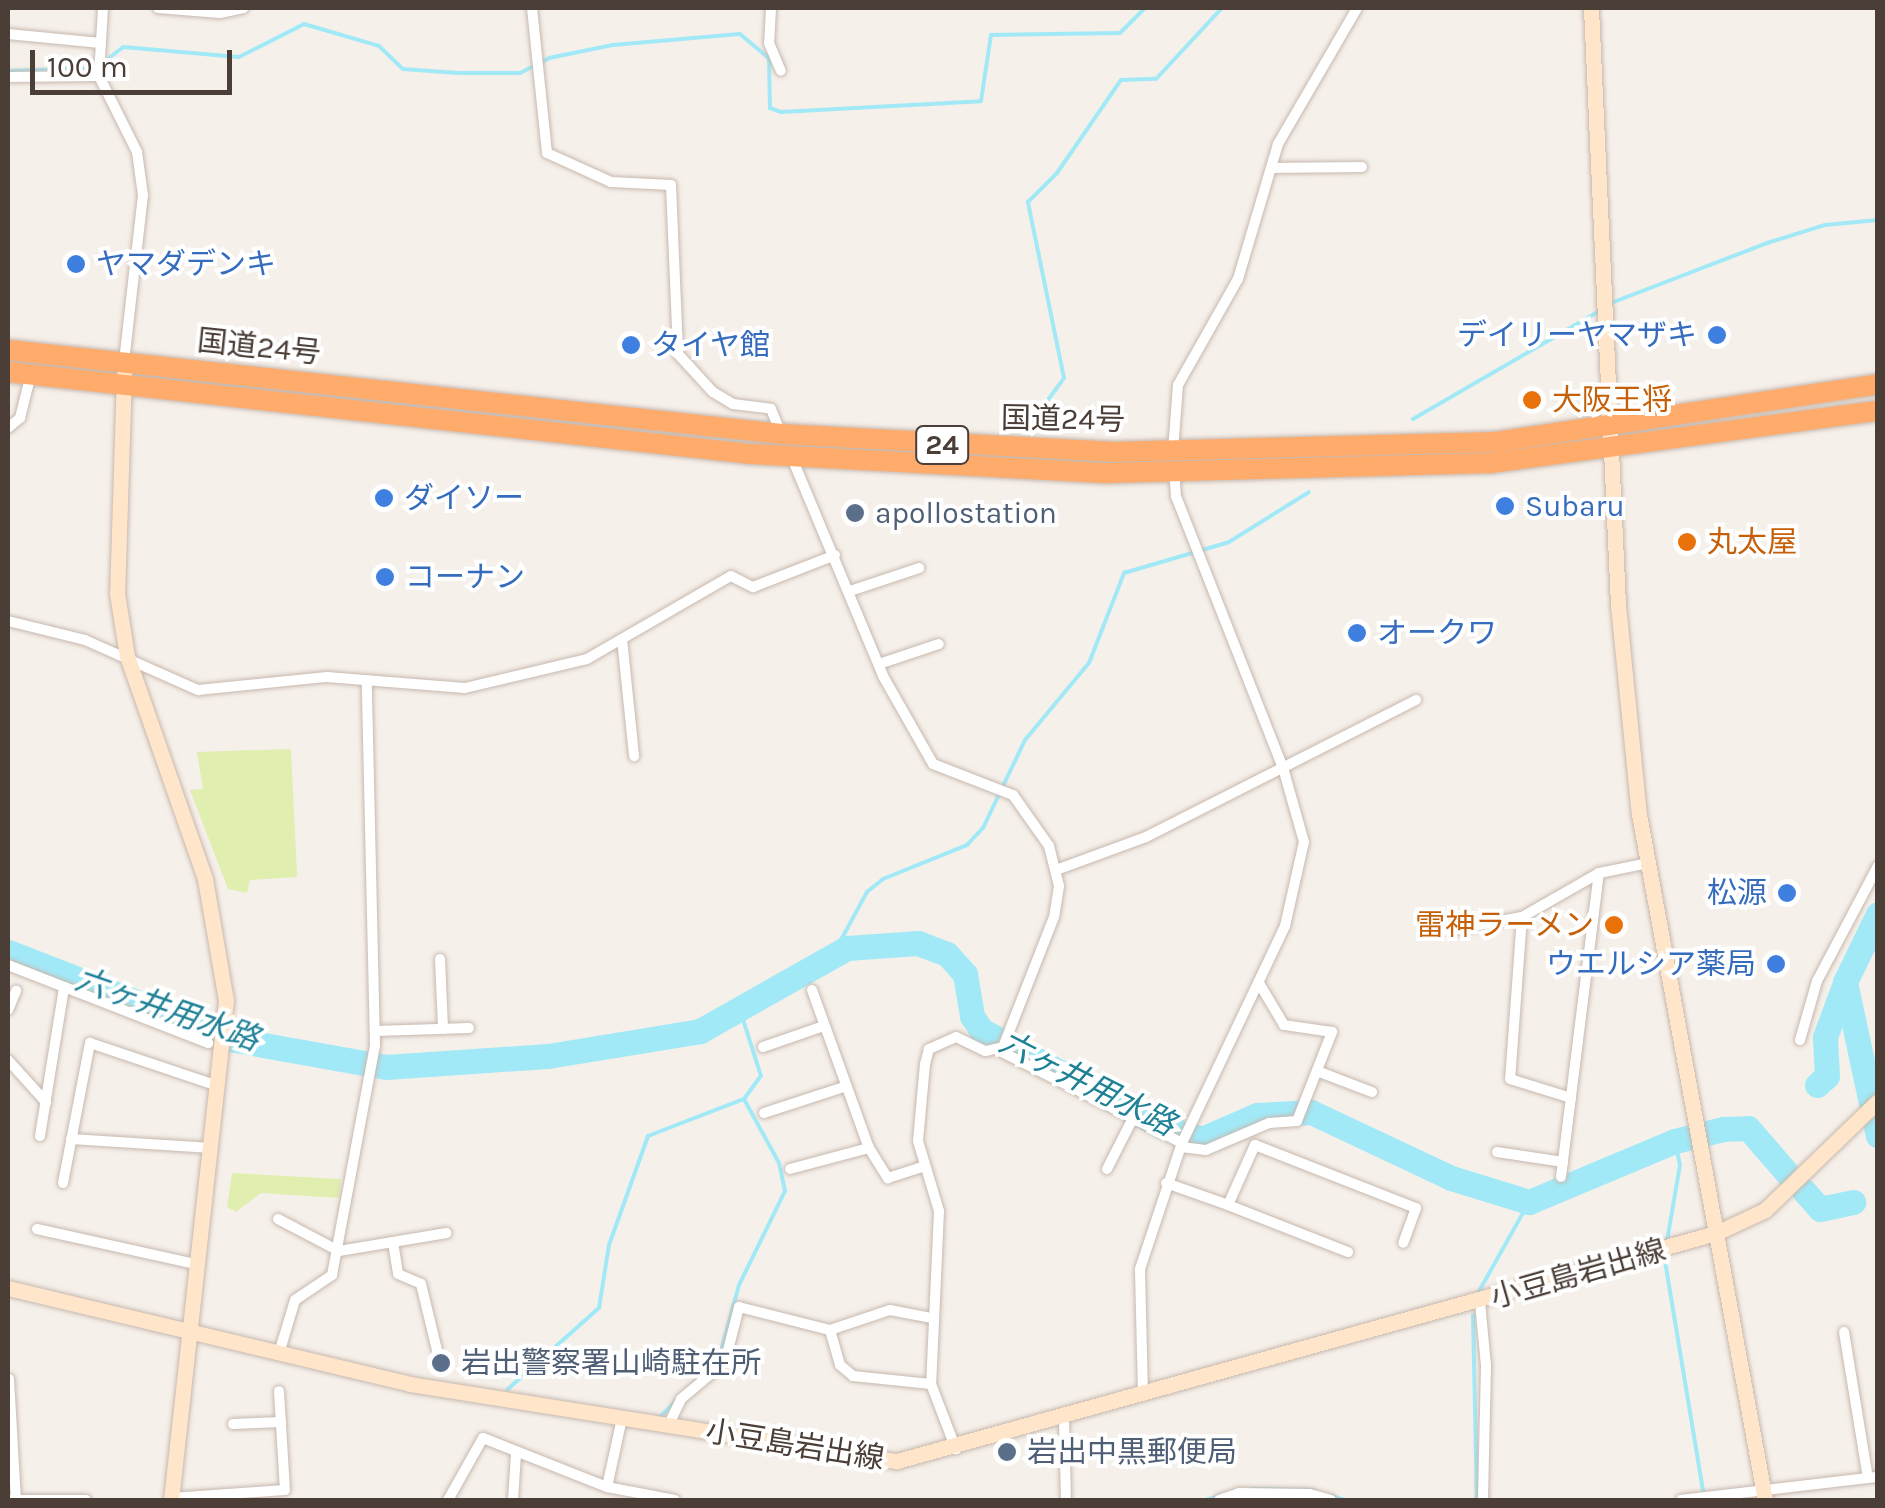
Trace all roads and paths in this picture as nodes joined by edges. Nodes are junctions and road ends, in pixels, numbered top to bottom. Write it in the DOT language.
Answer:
graph roads {
  1 [pos="103,8"];
  2 [pos="158,8"];
  3 [pos="243,8"];
  4 [pos="532,8"];
  5 [pos="771,8"];
  6 [pos="1357,8"];
  7 [pos="1591,8"];
  8 [pos="220,10"];
  9 [pos="8,34"];
  10 [pos="101,43"];
  11 [pos="780,71"];
  12 [pos="99,76"];
  13 [pos="8,77"];
  14 [pos="1362,166"];
  15 [pos="1271,168"];
  16 [pos="8,350"];
  17 [pos="8,372"];
  18 [pos="30,374"];
  19 [pos="124,374"];
  20 [pos="1878,384"];
  21 [pos="1878,411"];
  22 [pos="1612,427"];
  23 [pos="8,428"];
  24 [pos="781,434"];
  25 [pos="1173,450"];
  26 [pos="1612,452"];
  27 [pos="792,458"];
  28 [pos="1175,473"];
  29 [pos="835,555"];
  30 [pos="920,568"];
  31 [pos="850,591"];
  32 [pos="8,621"];
  33 [pos="622,639"];
  34 [pos="940,644"];
  35 [pos="126,656"];
  36 [pos="879,664"];
  37 [pos="367,682"];
  38 [pos="1416,700"];
  39 [pos="634,756"];
  40 [pos="1283,768"];
  41 [pos="1648,863"];
  42 [pos="1878,866"];
  43 [pos="1056,870"];
  44 [pos="1599,873"];
  45 [pos="1522,917"];
  46 [pos="1454,930"];
  47 [pos="440,960"];
  48 [pos="8,965"];
  49 [pos="1259,983"];
  50 [pos="64,987"];
  51 [pos="16,990"];
  52 [pos="812,990"];
  53 [pos="8,1010"];
  54 [pos="824,1026"];
  55 [pos="469,1028"];
  56 [pos="442,1029"];
  57 [pos="375,1031"];
  58 [pos="1800,1040"];
  59 [pos="208,1043"];
  60 [pos="763,1047"];
  61 [pos="996,1048"];
  62 [pos="8,1060"];
  63 [pos="1317,1071"];
  64 [pos="219,1087"];
  65 [pos="844,1088"];
  66 [pos="1372,1092"];
  67 [pos="1571,1098"];
  68 [pos="1878,1101"];
  69 [pos="46,1102"];
  70 [pos="764,1114"];
  71 [pos="1133,1118"];
  72 [pos="40,1136"];
  73 [pos="72,1139"];
  74 [pos="1184,1140"];
  75 [pos="212,1148"];
  76 [pos="869,1148"];
  77 [pos="1498,1152"];
  78 [pos="1563,1162"];
  79 [pos="925,1166"];
  80 [pos="790,1169"];
  81 [pos="1107,1169"];
  82 [pos="1561,1176"];
  83 [pos="63,1183"];
  84 [pos="1166,1183"];
  85 [pos="1228,1205"];
  86 [pos="278,1220"];
  87 [pos="37,1229"];
  88 [pos="447,1233"];
  89 [pos="1716,1233"];
  90 [pos="394,1242"];
  91 [pos="1403,1243"];
  92 [pos="339,1252"];
  93 [pos="1348,1252"];
  94 [pos="198,1265"];
  95 [pos="8,1288"];
  96 [pos="1480,1302"];
  97 [pos="932,1318"];
  98 [pos="191,1329"];
  99 [pos="830,1330"];
  100 [pos="1844,1332"];
  101 [pos="280,1350"];
  102 [pos="436,1350"];
  103 [pos="9,1379"];
  104 [pos="931,1384"];
  105 [pos="279,1391"];
  106 [pos="1143,1395"];
  107 [pos="622,1418"];
  108 [pos="1064,1419"];
  109 [pos="281,1422"];
  110 [pos="233,1424"];
  111 [pos="668,1426"];
  112 [pos="956,1450"];
  113 [pos="516,1453"];
  114 [pos="1872,1477"];
  115 [pos="607,1487"];
  116 [pos="1764,1494"];
  117 [pos="171,1499"];
  118 [pos="8,1500"];
  119 [pos="16,1500"];
  120 [pos="86,1500"];
  121 [pos="448,1500"];
  122 [pos="513,1500"];
  123 [pos="675,1500"];
  124 [pos="1066,1500"];
  125 [pos="1219,1500"];
  126 [pos="1331,1500"];
  127 [pos="1482,1500"];
  128 [pos="1680,1500"];
  1 -- 10 [label="street"];
  2 -- 8 [label="street"];
  3 -- 8 [label="street"];
  4 -- 24 [label="street"];
  5 -- 11 [label="street"];
  6 -- 15 [label="street"];
  7 -- 22 [label="street"];
  9 -- 10 [label="street"];
  10 -- 12 [label="street"];
  12 -- 13 [label="street"];
  12 -- 19 [label="street"];
  14 -- 15 [label="street"];
  15 -- 25 [label="street"];
  16 -- 19 [label="highway, 国道24号 / 24"];
  17 -- 18 [label="highway, 国道24号 / 24"];
  18 -- 19 [label="highway, 国道24号 / 24"];
  18 -- 23 [label="street"];
  19 -- 24 [label="highway, 国道24号 / 24"];
  19 -- 27 [label="highway, 国道24号 / 24"];
  19 -- 35 [label="street"];
  20 -- 22 [label="highway, 国道24号 / 24"];
  21 -- 26 [label="highway, 国道24号 / 24"];
  22 -- 25 [label="highway, 国道24号 / 24"];
  22 -- 26 [label="street"];
  24 -- 25 [label="highway, 国道24号 / 24"];
  24 -- 27 [label="street"];
  25 -- 28 [label="street"];
  26 -- 28 [label="highway, 国道24号 / 24"];
  26 -- 41 [label="street"];
  27 -- 28 [label="highway, 国道24号 / 24"];
  27 -- 29 [label="street"];
  28 -- 40 [label="street"];
  29 -- 31 [label="street"];
  29 -- 33 [label="street"];
  30 -- 31 [label="street"];
  31 -- 36 [label="street"];
  32 -- 35 [label="street"];
  33 -- 37 [label="street"];
  33 -- 39 [label="street"];
  34 -- 36 [label="street"];
  35 -- 37 [label="street"];
  35 -- 64 [label="street"];
  36 -- 43 [label="street"];
  37 -- 57 [label="street"];
  38 -- 40 [label="street"];
  40 -- 43 [label="street"];
  40 -- 49 [label="street"];
  41 -- 44 [label="street"];
  41 -- 89 [label="street"];
  42 -- 58 [label="street"];
  43 -- 61 [label="street"];
  44 -- 45 [label="street"];
  44 -- 67 [label="street"];
  45 -- 46 [label="street"];
  45 -- 67 [label="street"];
  47 -- 56 [label="street"];
  48 -- 50 [label="street"];
  49 -- 63 [label="street"];
  49 -- 74 [label="street"];
  50 -- 59 [label="street"];
  50 -- 69 [label="street"];
  51 -- 53 [label="street"];
  52 -- 54 [label="street"];
  54 -- 60 [label="street"];
  54 -- 65 [label="street"];
  55 -- 56 [label="street"];
  56 -- 57 [label="street"];
  57 -- 92 [label="street"];
  61 -- 71 [label="street"];
  61 -- 79 [label="street"];
  62 -- 69 [label="street"];
  63 -- 66 [label="street"];
  63 -- 74 [label="street"];
  64 -- 73 [label="street"];
  64 -- 75 [label="street"];
  65 -- 70 [label="street"];
  65 -- 76 [label="street"];
  67 -- 78 [label="street"];
  68 -- 89 [label="street, 小豆島岩出線"];
  69 -- 72 [label="street"];
  71 -- 74 [label="street"];
  71 -- 81 [label="street"];
  73 -- 75 [label="street"];
  73 -- 83 [label="street"];
  74 -- 84 [label="street"];
  75 -- 94 [label="street"];
  76 -- 79 [label="street"];
  76 -- 80 [label="street"];
  77 -- 78 [label="street"];
  78 -- 82 [label="street"];
  79 -- 97 [label="street"];
  84 -- 85 [label="street"];
  84 -- 106 [label="street"];
  85 -- 91 [label="street"];
  85 -- 93 [label="street"];
  86 -- 92 [label="street"];
  87 -- 94 [label="street"];
  88 -- 90 [label="street"];
  89 -- 96 [label="street, 小豆島岩出線"];
  89 -- 116 [label="street"];
  90 -- 92 [label="street"];
  90 -- 102 [label="street"];
  92 -- 101 [label="street"];
  94 -- 98 [label="street"];
  95 -- 98 [label="street, 小豆島岩出線"];
  96 -- 106 [label="street, 小豆島岩出線"];
  96 -- 127 [label="street"];
  97 -- 99 [label="street"];
  97 -- 104 [label="street"];
  98 -- 101 [label="street, 小豆島岩出線"];
  98 -- 117 [label="street"];
  99 -- 104 [label="street"];
  99 -- 111 [label="street"];
  100 -- 114 [label="street"];
  101 -- 107 [label="street, 小豆島岩出線"];
  103 -- 119 [label="street"];
  104 -- 112 [label="street"];
  105 -- 109 [label="street"];
  106 -- 108 [label="street, 小豆島岩出線"];
  107 -- 111 [label="street, 小豆島岩出線"];
  107 -- 115 [label="street"];
  108 -- 112 [label="street, 小豆島岩出線"];
  108 -- 124 [label="street"];
  109 -- 110 [label="street"];
  109 -- 117 [label="street"];
  111 -- 112 [label="street, 小豆島岩出線"];
  113 -- 115 [label="street"];
  113 -- 121 [label="street"];
  113 -- 122 [label="street"];
  114 -- 116 [label="street"];
  115 -- 123 [label="street"];
  116 -- 128 [label="street"];
  118 -- 119 [label="street"];
  119 -- 120 [label="street"];
  125 -- 126 [label="street"];
}
